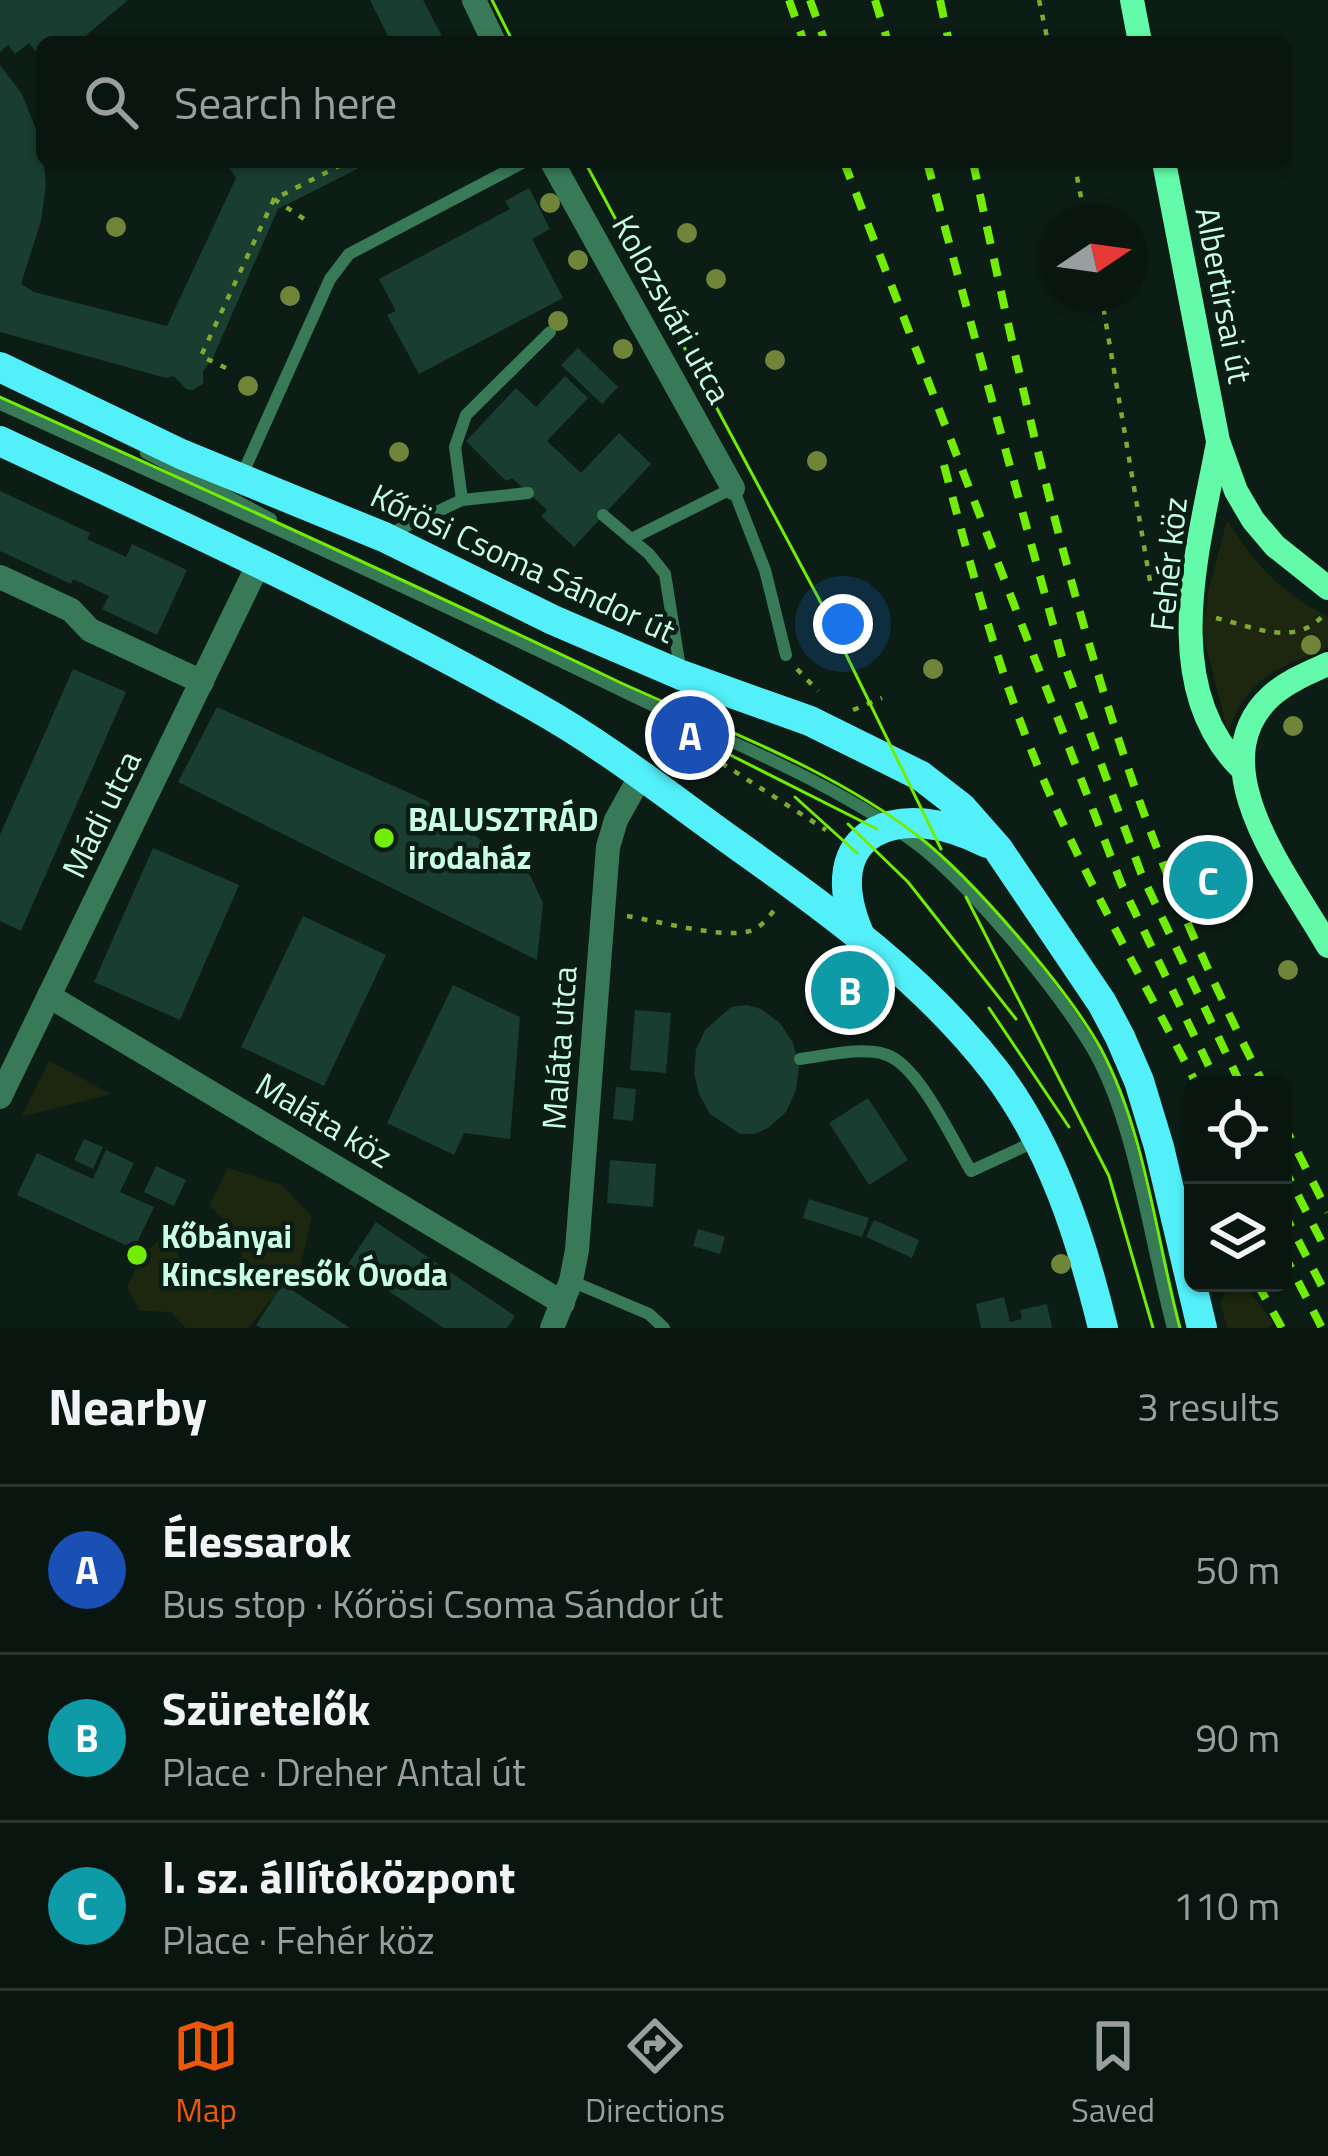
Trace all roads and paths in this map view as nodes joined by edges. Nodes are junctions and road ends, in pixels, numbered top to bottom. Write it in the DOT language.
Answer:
graph roads {
  1 [pos="474,0"];
  2 [pos="1039,0"];
  3 [pos="1132,0"];
  4 [pos="491,36"];
  5 [pos="1047,36"];
  6 [pos="1139,36"];
  7 [pos="335,168"];
  8 [pos="513,168"];
  9 [pos="556,168"];
  10 [pos="1075,168"];
  11 [pos="1165,168"];
  12 [pos="274,199"];
  13 [pos="1083,204"];
  14 [pos="304,219"];
  15 [pos="1104,312"];
  16 [pos="550,332"];
  17 [pos="0,367"];
  18 [pos="226,368"];
  19 [pos="0,404"];
  20 [pos="127,428"];
  21 [pos="0,441"];
  22 [pos="1218,441"];
  23 [pos="242,477"];
  24 [pos="734,488"];
  25 [pos="528,493"];
  26 [pos="463,500"];
  27 [pos="603,515"];
  28 [pos="384,537"];
  29 [pos="631,538"];
  30 [pos="329,554"];
  31 [pos="260,561"];
  32 [pos="0,577"];
  33 [pos="1328,588"];
  34 [pos="1328,607"];
  35 [pos="1192,612"];
  36 [pos="786,655"];
  37 [pos="1328,664"];
  38 [pos="681,675"];
  39 [pos="202,682"];
  40 [pos="882,698"];
  41 [pos="831,700"];
  42 [pos="850,711"];
  43 [pos="699,748"];
  44 [pos="1241,768"];
  45 [pos="640,776"];
  46 [pos="887,825"];
  47 [pos="826,830"];
  48 [pos="998,849"];
  49 [pos="792,885"];
  50 [pos="603,912"];
  51 [pos="860,937"];
  52 [pos="1328,946"];
  53 [pos="49,996"];
  54 [pos="800,1059"];
  55 [pos="0,1096"];
  56 [pos="1038,1140"];
  57 [pos="567,1292"];
  58 [pos="552,1328"];
  59 [pos="664,1328"];
  60 [pos="1103,1328"];
  61 [pos="1172,1328"];
  62 [pos="1202,1328"];
  1 -- 4 [label="street"];
  2 -- 5 [label="path"];
  3 -- 6 [label="street"];
  7 -- 12 [label="path"];
  8 -- 23 [label="lane"];
  9 -- 24 [label="street, Kolozsvári utca"];
  10 -- 13 [label="path"];
  11 -- 22 [label="street, Albertirsai út"];
  12 -- 14 [label="path"];
  12 -- 18 [label="path"];
  15 -- 35 [label="path"];
  16 -- 26 [label="lane"];
  17 -- 20 [label="main road, Kőrösi Csoma Sándor út"];
  19 -- 30 [label="lane"];
  20 -- 23 [label="main road, Kőrösi Csoma Sándor út"];
  20 -- 30 [label="lane"];
  21 -- 31 [label="main road"];
  22 -- 33 [label="street"];
  22 -- 35 [label="street, Fehér köz"];
  23 -- 28 [label="main road, Kőrösi Csoma Sándor út"];
  24 -- 29 [label="lane"];
  24 -- 36 [label="lane"];
  25 -- 26 [label="lane"];
  26 -- 28 [label="lane"];
  27 -- 29 [label="lane"];
  28 -- 38 [label="main road, Kőrösi Csoma Sándor út"];
  29 -- 38 [label="lane"];
  30 -- 46 [label="lane"];
  31 -- 39 [label="street, Mádi utca"];
  31 -- 45 [label="main road"];
  32 -- 39 [label="street"];
  34 -- 35 [label="path"];
  35 -- 44 [label="street, Fehér köz"];
  36 -- 41 [label="path"];
  37 -- 44 [label="street"];
  38 -- 48 [label="main road, Kőrösi Csoma Sándor út"];
  39 -- 53 [label="street, Mádi utca"];
  40 -- 42 [label="path"];
  43 -- 47 [label="path"];
  44 -- 52 [label="street, Fehér köz"];
  45 -- 49 [label="main road"];
  45 -- 50 [label="street, Maláta utca"];
  46 -- 48 [label="main road"];
  46 -- 51 [label="main road"];
  46 -- 61 [label="lane"];
  48 -- 62 [label="main road, Kőrösi Csoma Sándor út"];
  49 -- 50 [label="path"];
  49 -- 51 [label="main road"];
  50 -- 57 [label="street, Maláta utca"];
  51 -- 56 [label="main road"];
  53 -- 55 [label="street, Mádi utca"];
  53 -- 57 [label="street, Maláta köz"];
  54 -- 56 [label="lane"];
  56 -- 60 [label="main road"];
  57 -- 58 [label="street, Maláta utca"];
  57 -- 59 [label="lane"];
}
